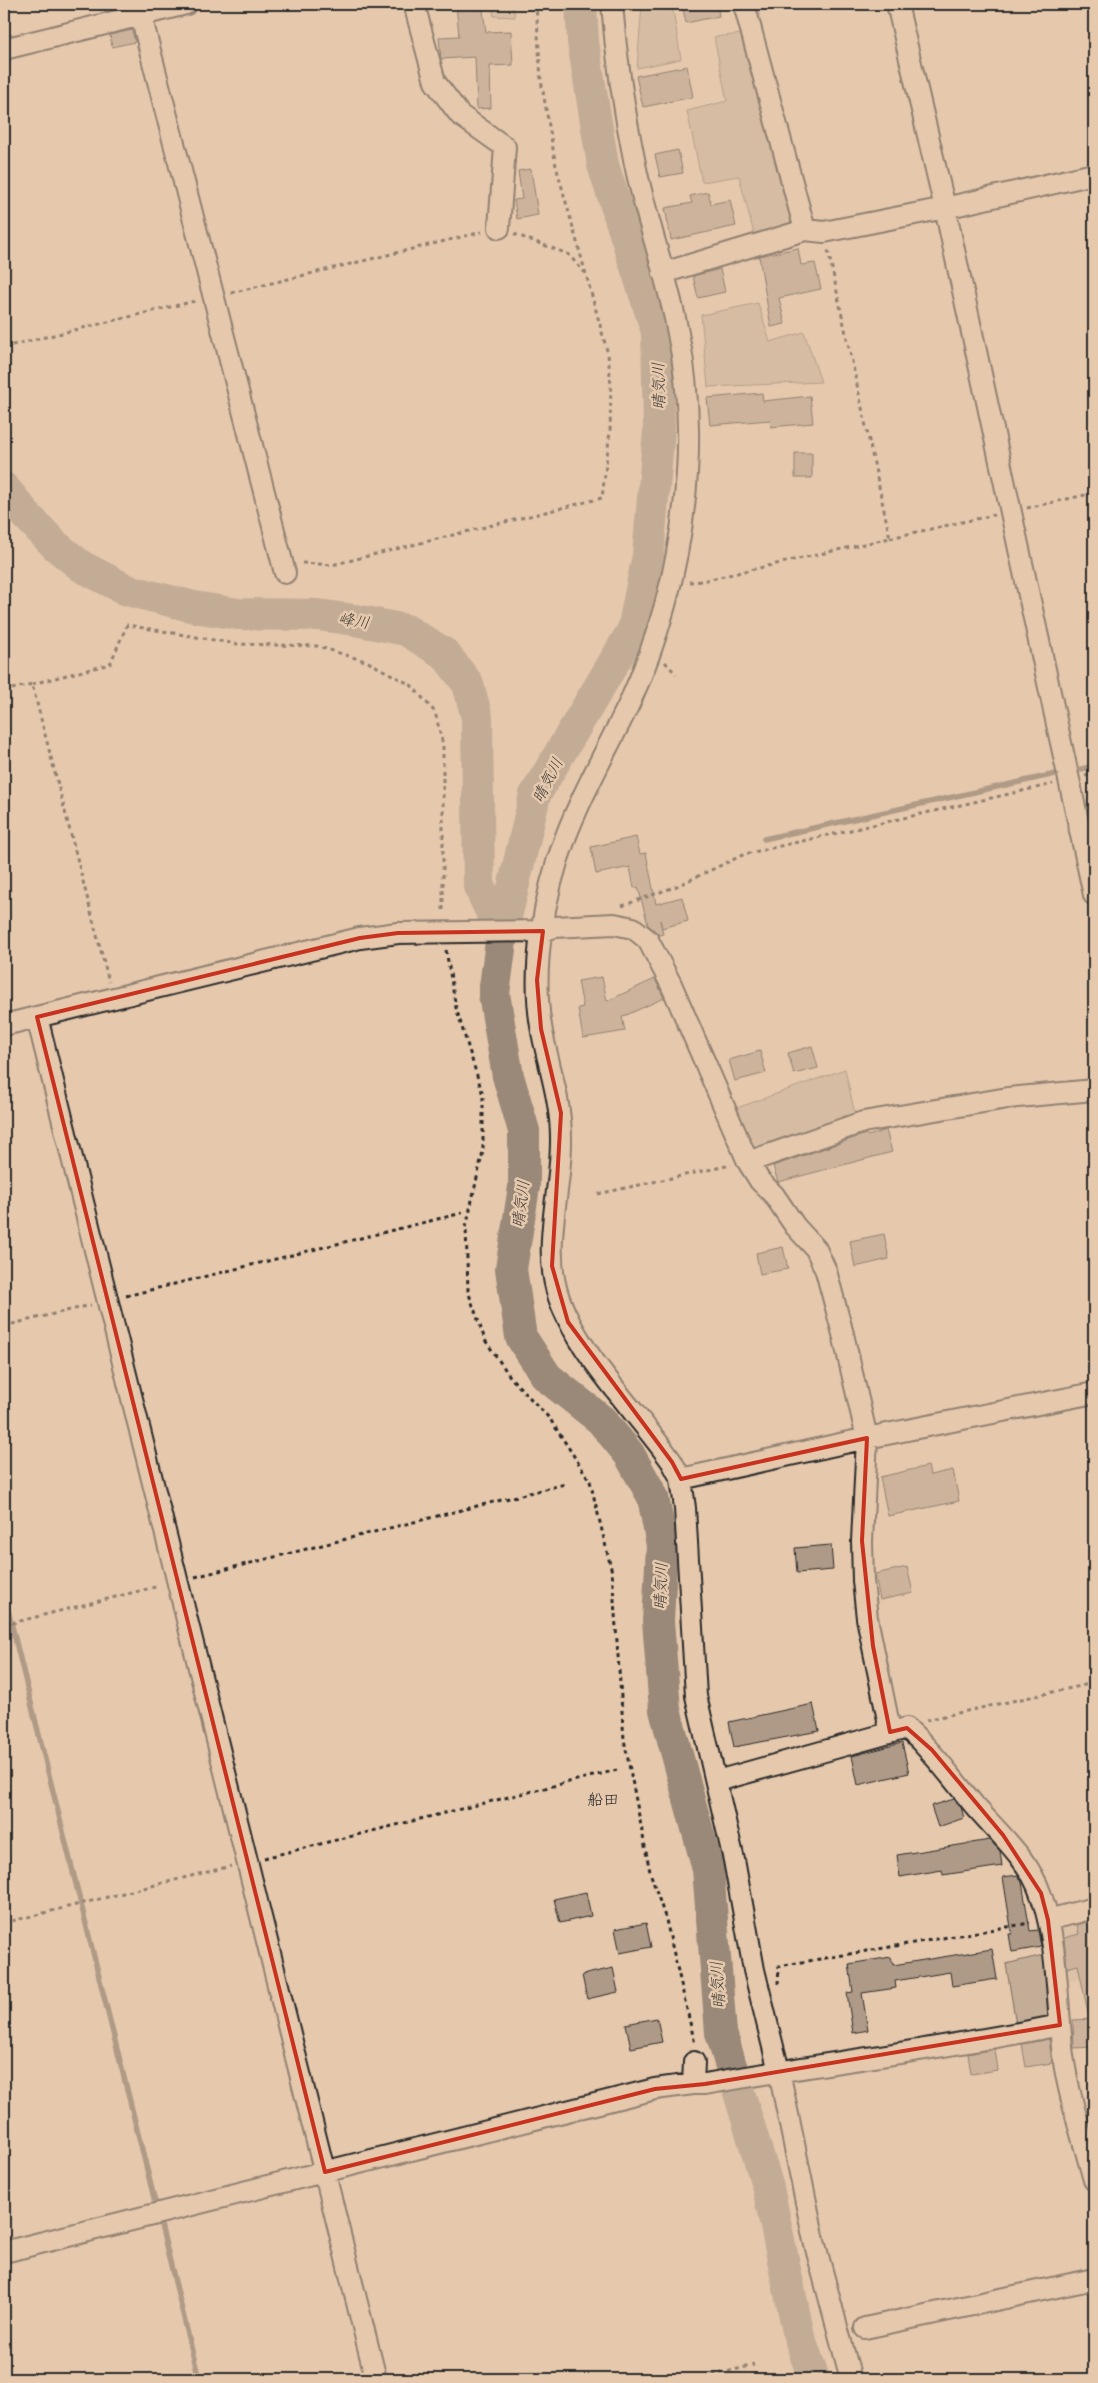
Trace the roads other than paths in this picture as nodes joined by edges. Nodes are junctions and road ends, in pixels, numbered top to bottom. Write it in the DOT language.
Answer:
graph roads {
  1 [pos="186,4"];
  2 [pos="414,4"];
  3 [pos="612,4"];
  4 [pos="744,4"];
  5 [pos="897,4"];
  6 [pos="140,9"];
  7 [pos="4,49"];
  8 [pos="1094,174"];
  9 [pos="945,208"];
  10 [pos="499,228"];
  11 [pos="814,231"];
  12 [pos="663,274"];
  13 [pos="283,568"];
  14 [pos="1094,895"];
  15 [pos="537,931"];
  16 [pos="38,1017"];
  17 [pos="4,1025"];
  18 [pos="1094,1090"];
  19 [pos="748,1162"];
  20 [pos="1094,1393"];
  21 [pos="867,1438"];
  22 [pos="680,1479"];
  23 [pos="887,1733"];
  24 [pos="717,1781"];
  25 [pos="1094,1908"];
  26 [pos="1048,1920"];
  27 [pos="1060,2025"];
  28 [pos="694,2062"];
  29 [pos="779,2071"];
  30 [pos="699,2084"];
  31 [pos="325,2172"];
  32 [pos="1094,2180"];
  33 [pos="4,2252"];
  34 [pos="1094,2280"];
  35 [pos="865,2328"];
  36 [pos="376,2379"];
  37 [pos="851,2379"];
  1 -- 6 [label="street"];
  2 -- 10 [label="street"];
  3 -- 12 [label="street"];
  4 -- 11 [label="street"];
  5 -- 9 [label="street"];
  6 -- 7 [label="street"];
  6 -- 13 [label="street"];
  8 -- 9 [label="street"];
  9 -- 11 [label="street"];
  9 -- 14 [label="street"];
  11 -- 12 [label="street"];
  12 -- 15 [label="street"];
  15 -- 16 [label="street"];
  15 -- 19 [label="street"];
  15 -- 22 [label="street"];
  16 -- 17 [label="street"];
  16 -- 31 [label="street"];
  18 -- 19 [label="street"];
  19 -- 21 [label="street"];
  20 -- 21 [label="street"];
  21 -- 22 [label="street"];
  21 -- 23 [label="street"];
  22 -- 24 [label="street"];
  23 -- 24 [label="street"];
  23 -- 26 [label="street"];
  24 -- 29 [label="street"];
  25 -- 26 [label="street"];
  26 -- 27 [label="street"];
  27 -- 29 [label="street"];
  27 -- 32 [label="street"];
  28 -- 30 [label="street"];
  29 -- 30 [label="street"];
  29 -- 37 [label="street"];
  30 -- 31 [label="street"];
  31 -- 33 [label="street"];
  31 -- 36 [label="street"];
  34 -- 35 [label="street"];
}
